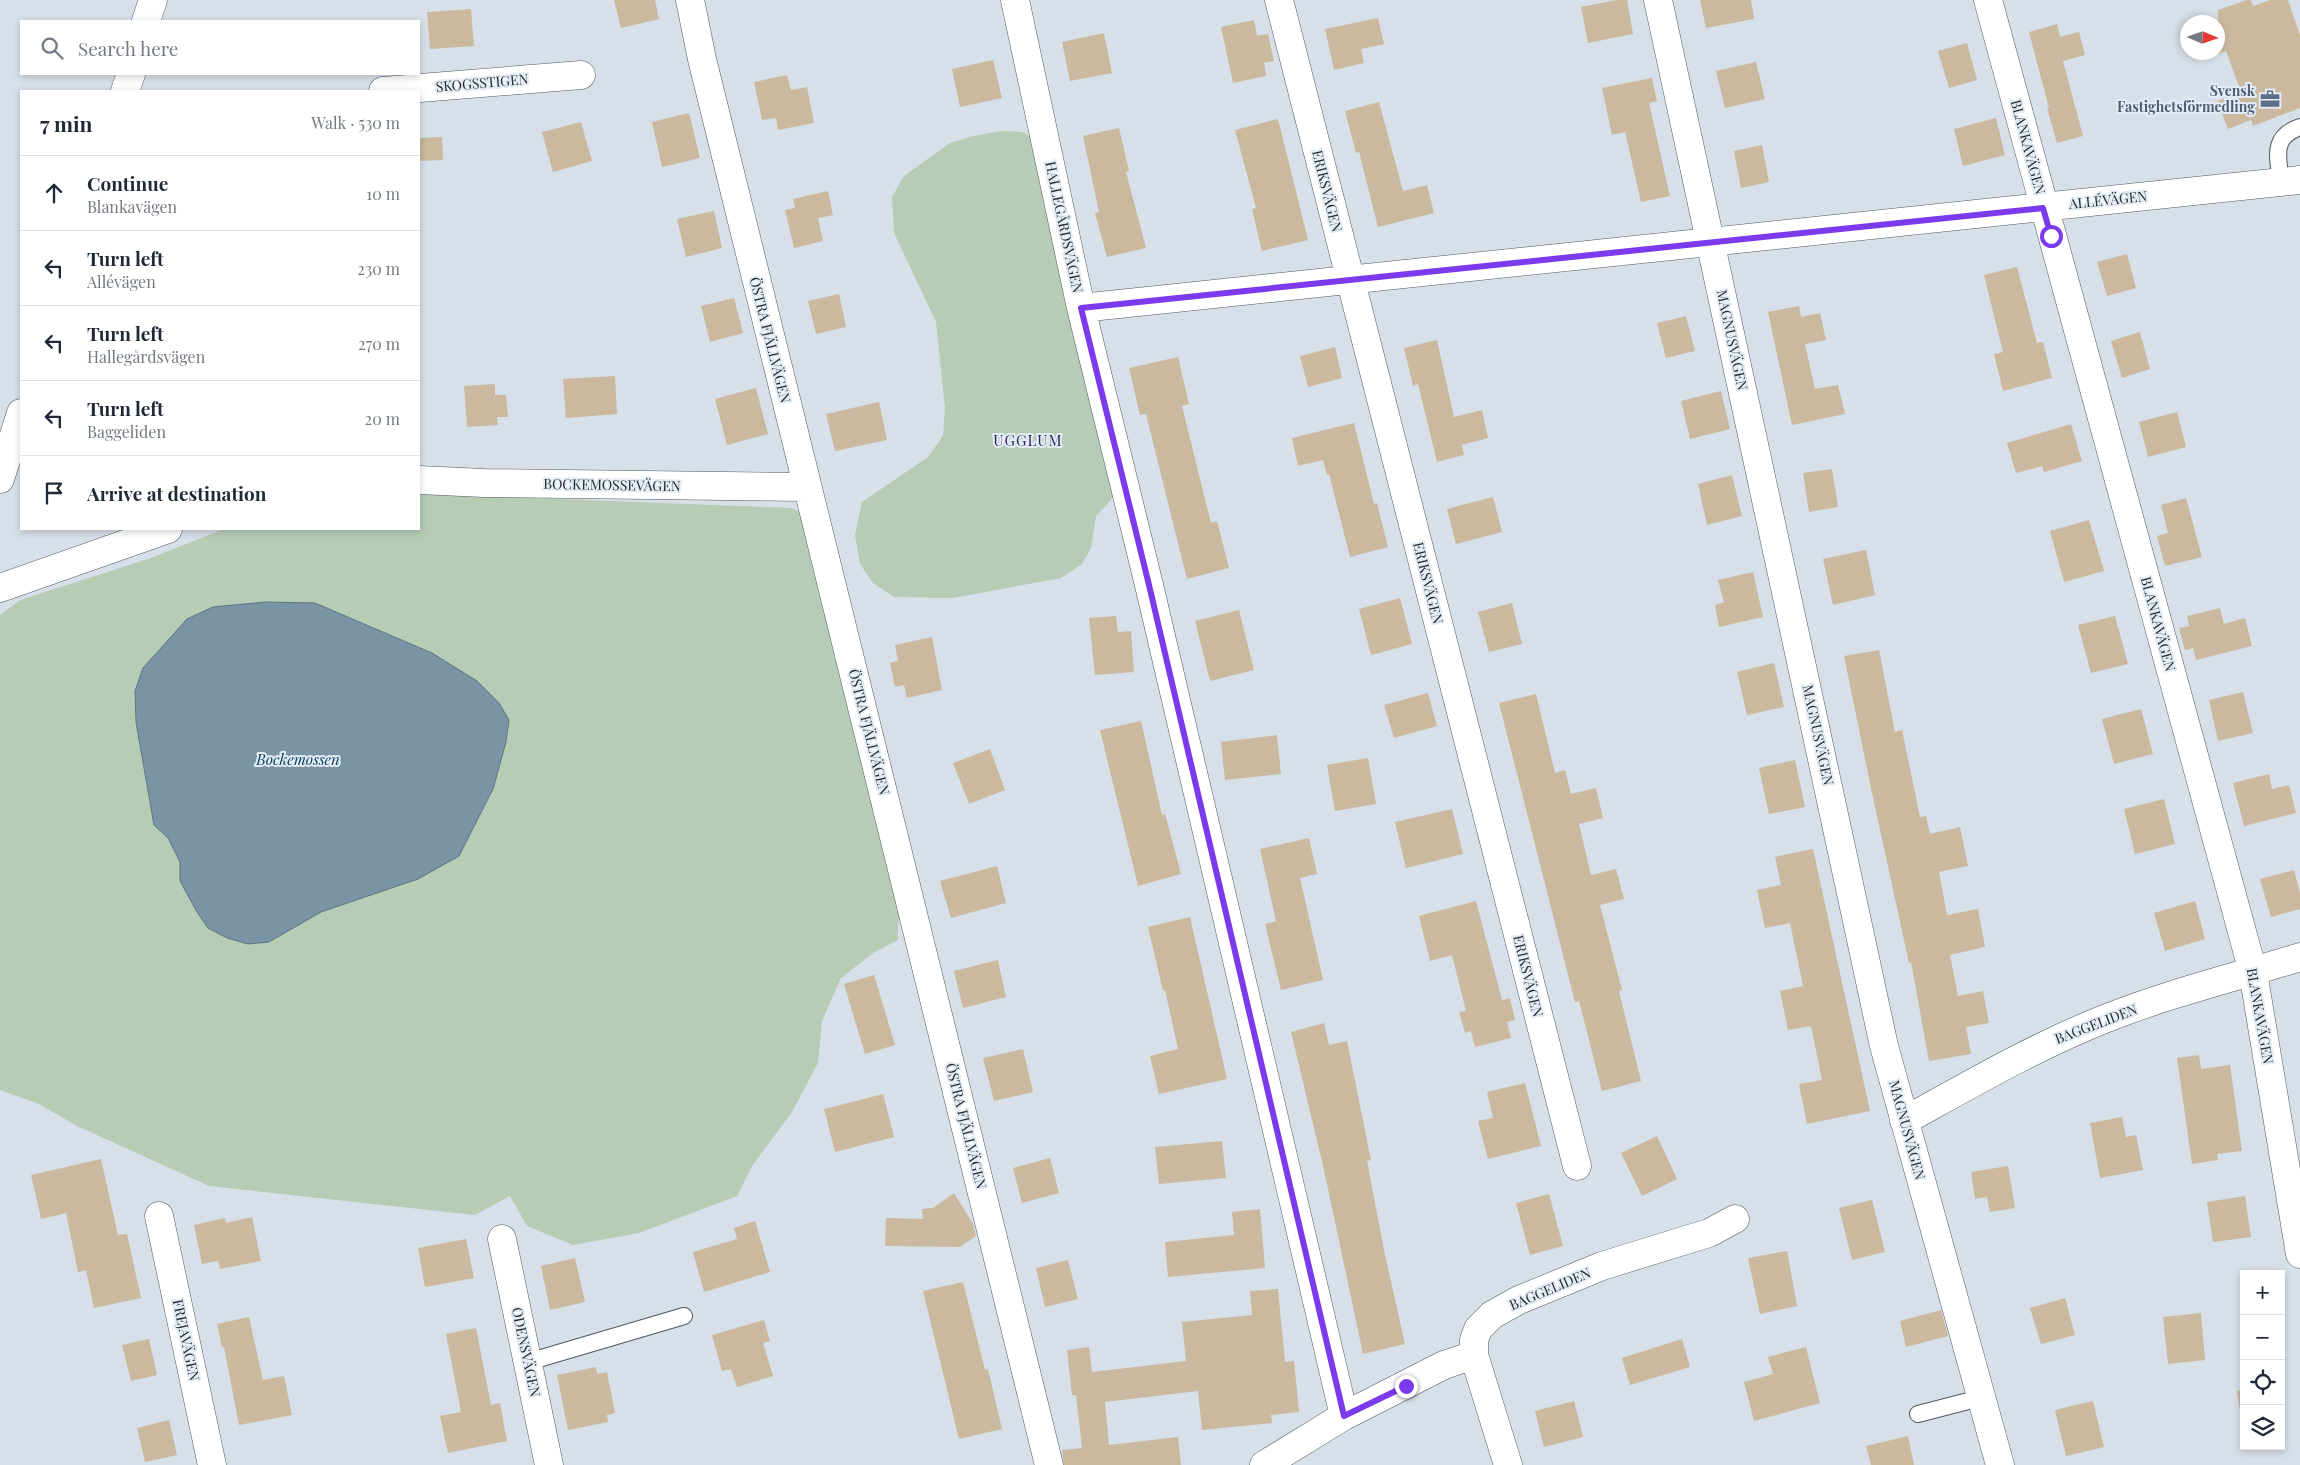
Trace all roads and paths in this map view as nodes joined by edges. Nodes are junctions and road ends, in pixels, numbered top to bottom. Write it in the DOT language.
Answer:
graph roads {
  1 [pos="153,0"];
  2 [pos="690,0"];
  3 [pos="1015,0"];
  4 [pos="1279,0"];
  5 [pos="1658,0"];
  6 [pos="1988,0"];
  7 [pos="146,20"];
  8 [pos="130,75"];
  9 [pos="581,75"];
  10 [pos="125,90"];
  11 [pos="395,90"];
  12 [pos="2300,127"];
  13 [pos="2290,181"];
  14 [pos="2043,208"];
  15 [pos="1711,243"];
  16 [pos="1350,281"];
  17 [pos="1081,308"];
  18 [pos="20,416"];
  19 [pos="0,479"];
  20 [pos="420,480"];
  21 [pos="806,487"];
  22 [pos="165,530"];
  23 [pos="0,588"];
  24 [pos="2300,957"];
  25 [pos="2253,972"];
  26 [pos="1904,1121"];
  27 [pos="1577,1166"];
  28 [pos="160,1216"];
  29 [pos="1735,1219"];
  30 [pos="502,1239"];
  31 [pos="2300,1254"];
  32 [pos="684,1316"];
  33 [pos="1474,1355"];
  34 [pos="528,1362"];
  35 [pos="1980,1398"];
  36 [pos="1918,1414"];
  37 [pos="1344,1416"];
  38 [pos="212,1465"];
  39 [pos="549,1465"];
  40 [pos="1049,1465"];
  41 [pos="1264,1465"];
  42 [pos="1508,1465"];
  43 [pos="2000,1465"];
  1 -- 7 [label="street"];
  2 -- 21 [label="street, ÖSTRA FJÄLLVÄGEN"];
  3 -- 17 [label="street, HALLEGÅRDSVÄGEN"];
  4 -- 16 [label="street, ERIKSVÄGEN"];
  5 -- 15 [label="street, MAGNUSVÄGEN"];
  6 -- 14 [label="street, BLANKAVÄGEN"];
  8 -- 10 [label="street"];
  9 -- 11 [label="street, SKOGSSTIGEN"];
  12 -- 13 [label="lane"];
  13 -- 14 [label="street, ALLÉVÄGEN"];
  14 -- 15 [label="street, ALLÉVÄGEN"];
  14 -- 25 [label="street, BLANKAVÄGEN"];
  15 -- 16 [label="street, ALLÉVÄGEN"];
  15 -- 26 [label="street, MAGNUSVÄGEN"];
  16 -- 17 [label="street, ALLÉVÄGEN"];
  16 -- 27 [label="street, ERIKSVÄGEN"];
  17 -- 37 [label="street, HALLEGÅRDSVÄGEN"];
  18 -- 19 [label="street"];
  20 -- 21 [label="street, BOCKEMOSSEVÄGEN"];
  21 -- 40 [label="street, ÖSTRA FJÄLLVÄGEN"];
  22 -- 23 [label="street"];
  24 -- 25 [label="street, BAGGELIDEN"];
  25 -- 26 [label="street, BAGGELIDEN"];
  25 -- 31 [label="street, BLANKAVÄGEN"];
  26 -- 35 [label="street, MAGNUSVÄGEN"];
  28 -- 38 [label="street, FREJAVÄGEN"];
  29 -- 33 [label="street, BAGGELIDEN"];
  30 -- 34 [label="street, ODENSVÄGEN"];
  32 -- 34 [label="lane"];
  33 -- 37 [label="street"];
  33 -- 42 [label="street"];
  34 -- 39 [label="street, ODENSVÄGEN"];
  35 -- 36 [label="lane"];
  35 -- 43 [label="street, MAGNUSVÄGEN"];
  37 -- 41 [label="street"];
}
